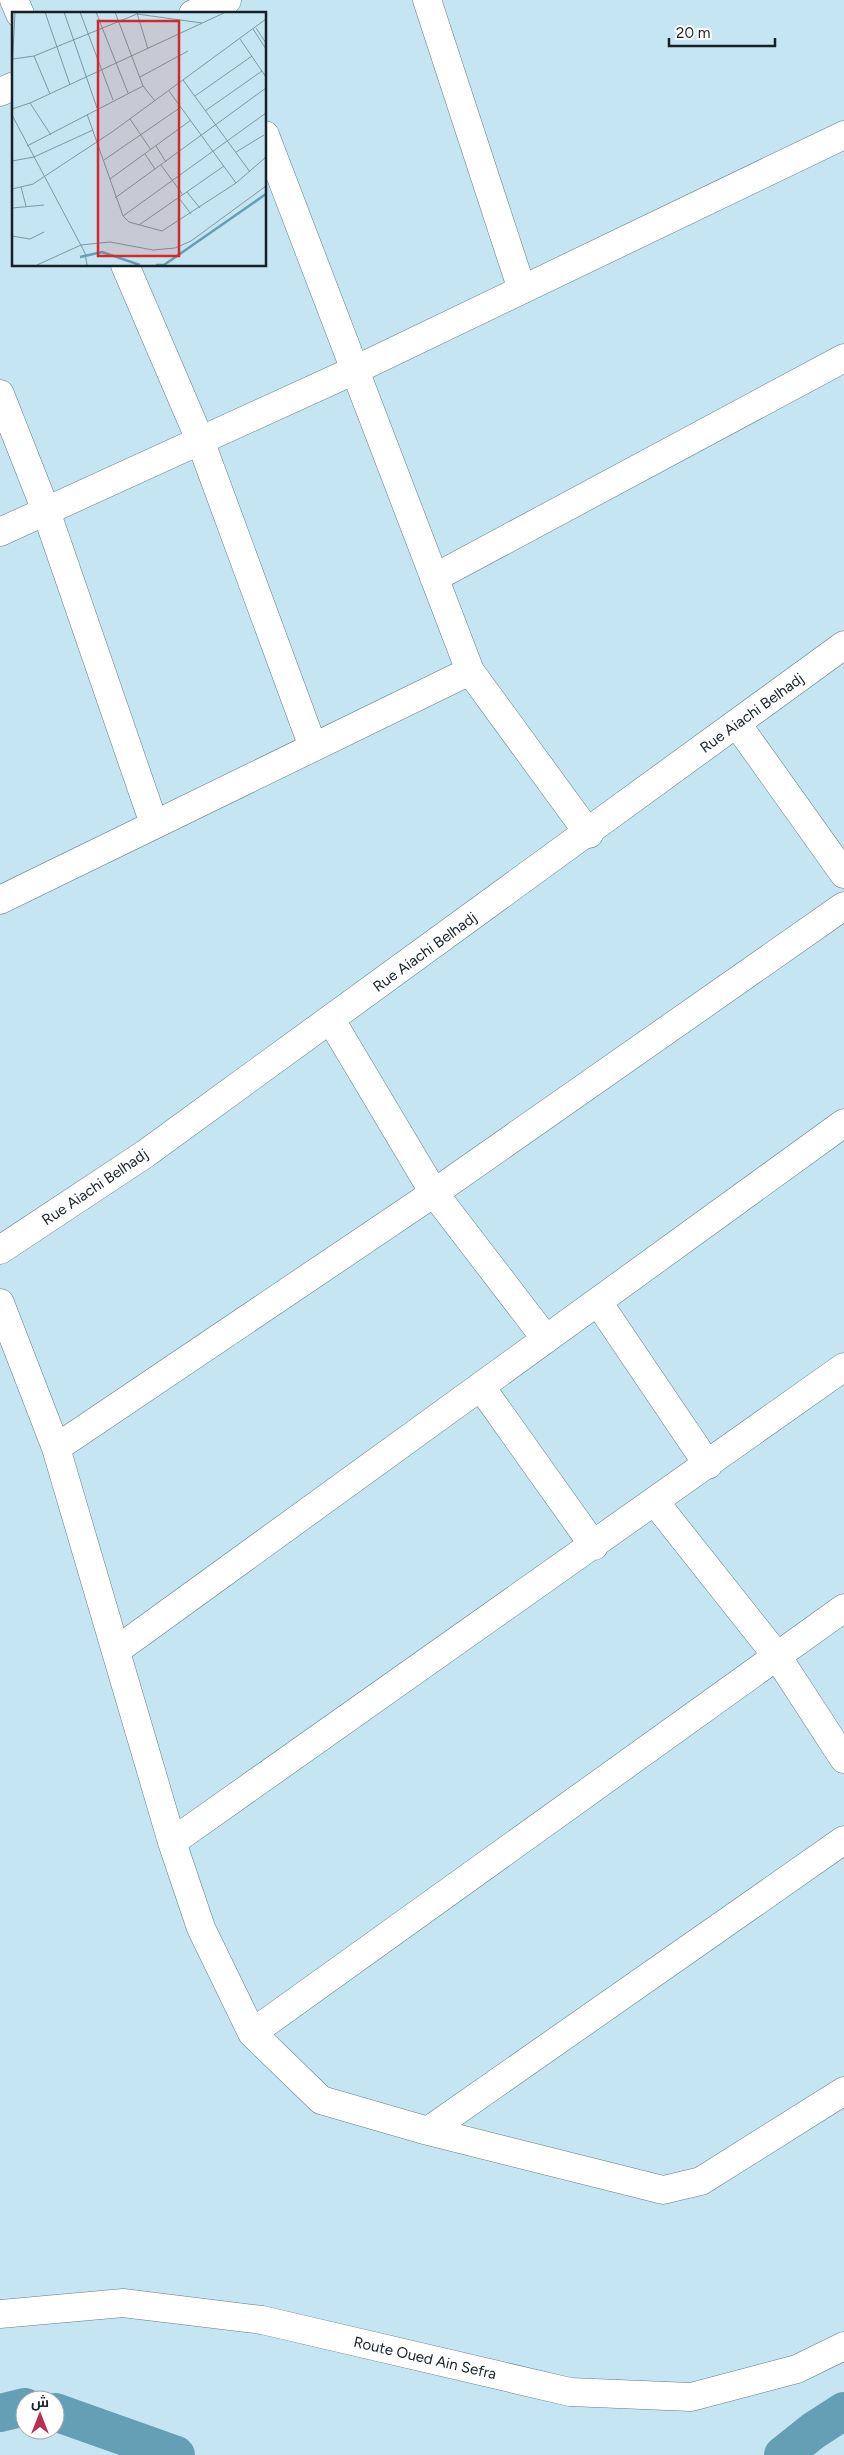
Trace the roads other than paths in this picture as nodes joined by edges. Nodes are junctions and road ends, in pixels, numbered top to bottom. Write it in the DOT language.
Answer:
graph roads {
  1 [pos="14,0"];
  2 [pos="426,0"];
  3 [pos="19,12"];
  4 [pos="12,87"];
  5 [pos="0,92"];
  6 [pos="844,135"];
  7 [pos="266,138"];
  8 [pos="125,266"];
  9 [pos="522,290"];
  10 [pos="844,358"];
  11 [pos="355,370"];
  12 [pos="0,394"];
  13 [pos="200,440"];
  14 [pos="46,511"];
  15 [pos="0,532"];
  16 [pos="434,578"];
  17 [pos="844,645"];
  18 [pos="470,671"];
  19 [pos="737,724"];
  20 [pos="313,747"];
  21 [pos="154,824"];
  22 [pos="589,834"];
  23 [pos="844,874"];
  24 [pos="0,900"];
  25 [pos="844,906"];
  26 [pos="332,1020"];
  27 [pos="844,1123"];
  28 [pos="434,1193"];
  29 [pos="0,1250"];
  30 [pos="598,1302"];
  31 [pos="0,1303"];
  32 [pos="546,1339"];
  33 [pos="844,1367"];
  34 [pos="481,1387"];
  35 [pos="56,1448"];
  36 [pos="708,1465"];
  37 [pos="655,1502"];
  38 [pos="594,1546"];
  39 [pos="844,1608"];
  40 [pos="117,1650"];
  41 [pos="777,1656"];
  42 [pos="844,1759"];
  43 [pos="172,1842"];
  44 [pos="842,1846"];
  45 [pos="252,2033"];
  46 [pos="844,2091"];
  47 [pos="428,2131"];
  48 [pos="0,2314"];
  49 [pos="844,2346"];
  1 -- 3 [label="street"];
  2 -- 9 [label="street"];
  4 -- 5 [label="street"];
  6 -- 9 [label="street"];
  7 -- 11 [label="street"];
  8 -- 13 [label="street"];
  9 -- 11 [label="street"];
  10 -- 16 [label="street"];
  11 -- 13 [label="street"];
  11 -- 16 [label="street"];
  12 -- 14 [label="street"];
  13 -- 14 [label="street"];
  13 -- 20 [label="street"];
  14 -- 15 [label="street"];
  14 -- 21 [label="street"];
  16 -- 18 [label="street"];
  17 -- 19 [label="street, Rue Aiachi Belhadj"];
  18 -- 20 [label="street"];
  18 -- 22 [label="street"];
  19 -- 22 [label="street, Rue Aiachi Belhadj"];
  19 -- 23 [label="street"];
  20 -- 21 [label="street"];
  21 -- 24 [label="street"];
  22 -- 26 [label="street, Rue Aiachi Belhadj"];
  25 -- 28 [label="street"];
  26 -- 28 [label="street"];
  26 -- 29 [label="street, Rue Aiachi Belhadj"];
  27 -- 30 [label="street"];
  28 -- 32 [label="street"];
  28 -- 35 [label="street"];
  30 -- 32 [label="street"];
  30 -- 36 [label="street"];
  31 -- 35 [label="street"];
  32 -- 34 [label="street"];
  33 -- 36 [label="street"];
  34 -- 38 [label="street"];
  34 -- 40 [label="street"];
  35 -- 40 [label="street"];
  36 -- 37 [label="street"];
  37 -- 38 [label="street"];
  37 -- 41 [label="street"];
  38 -- 43 [label="street"];
  39 -- 41 [label="street"];
  40 -- 43 [label="street"];
  41 -- 42 [label="street"];
  41 -- 45 [label="street"];
  43 -- 45 [label="street"];
  44 -- 47 [label="street"];
  45 -- 47 [label="street"];
  46 -- 47 [label="street"];
  48 -- 49 [label="street, Route Oued Ain Sefra"];
}
